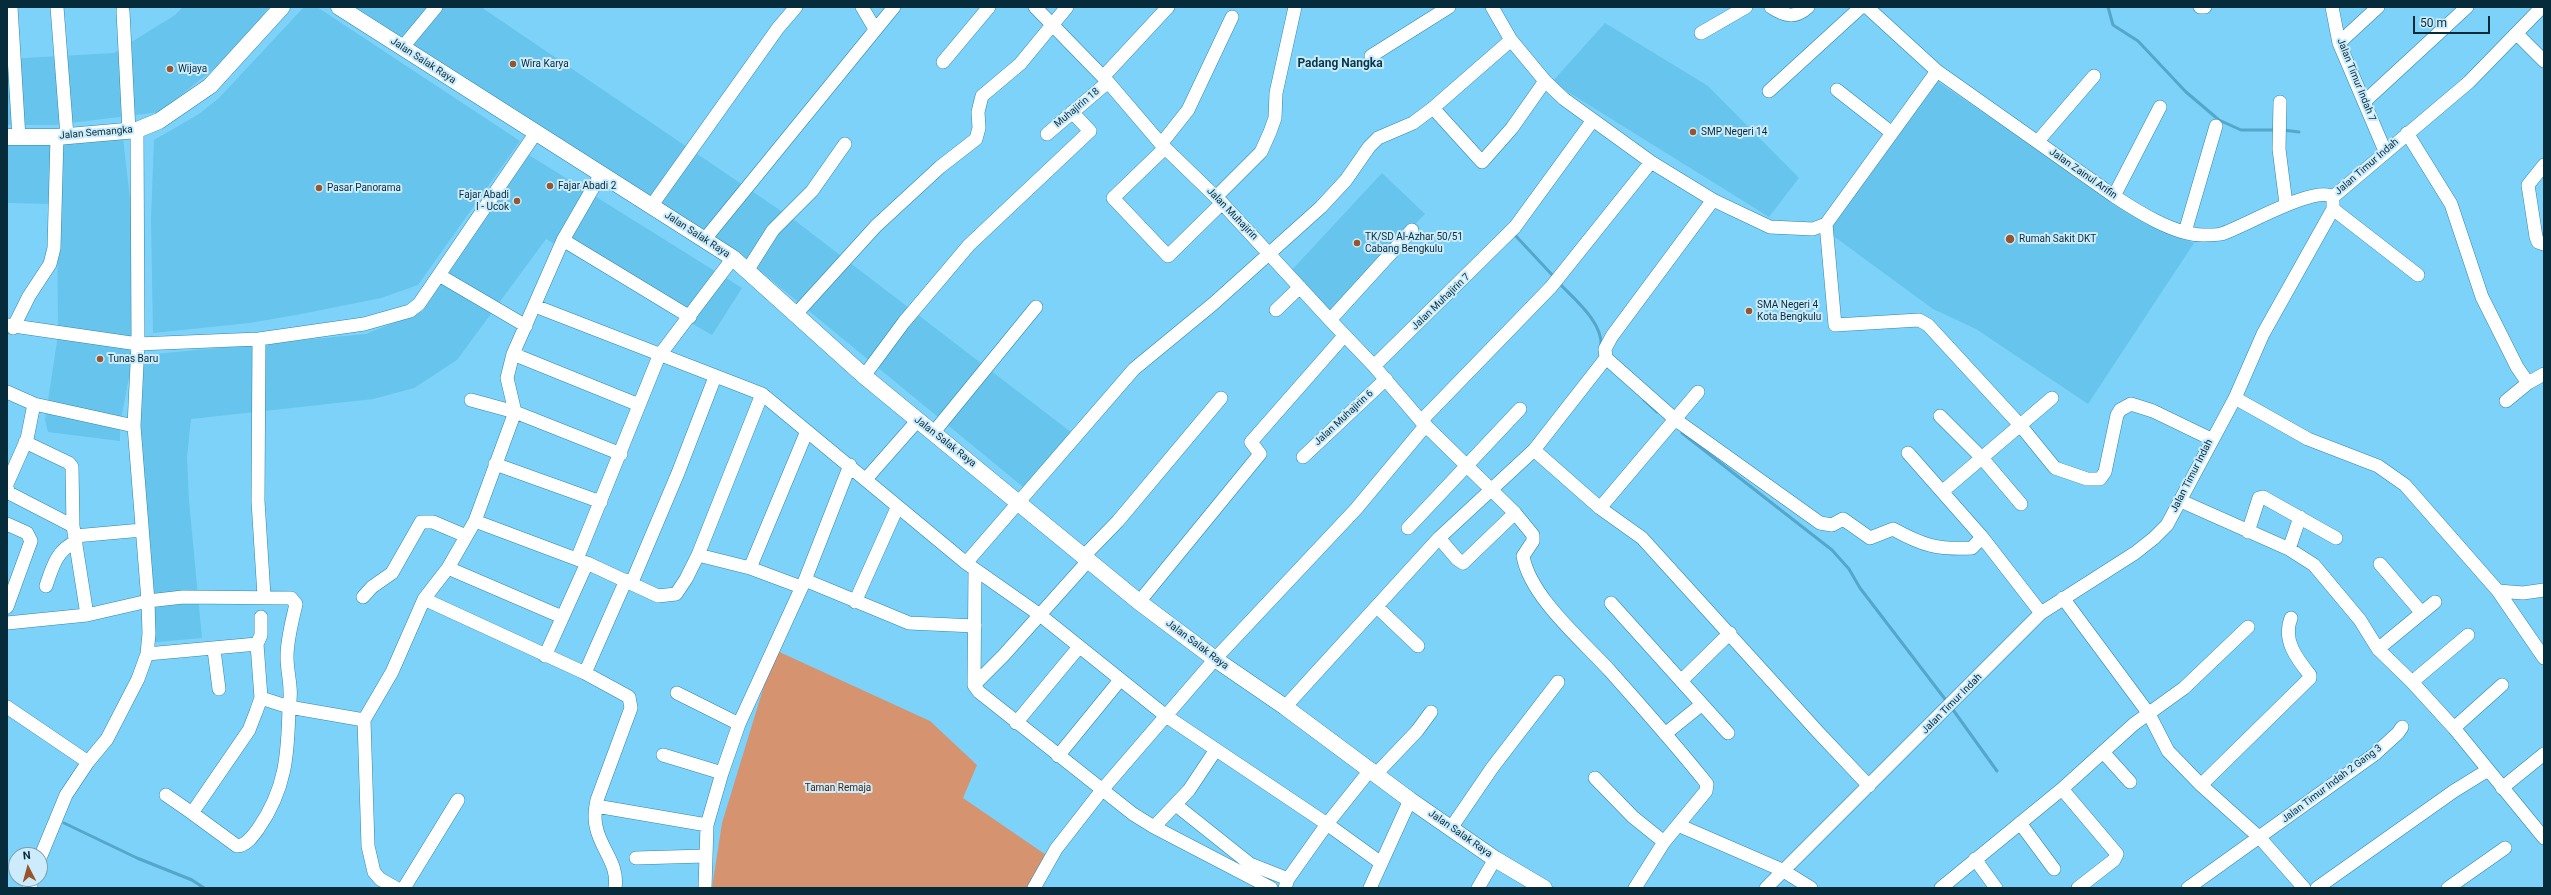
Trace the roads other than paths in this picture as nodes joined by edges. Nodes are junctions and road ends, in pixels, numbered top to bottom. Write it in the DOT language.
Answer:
graph roads {
  1 [pos="11,7"];
  2 [pos="57,7"];
  3 [pos="282,7"];
  4 [pos="339,7"];
  5 [pos="436,7"];
  6 [pos="796,7"];
  7 [pos="862,7"];
  8 [pos="894,7"];
  9 [pos="989,7"];
  10 [pos="1035,7"];
  11 [pos="1068,7"];
  12 [pos="1168,7"];
  13 [pos="1295,7"];
  14 [pos="1449,7"];
  15 [pos="1492,7"];
  16 [pos="1746,7"];
  17 [pos="1771,7"];
  18 [pos="1808,7"];
  19 [pos="1861,7"];
  20 [pos="1867,7"];
  21 [pos="2200,7"];
  22 [pos="2205,7"];
  23 [pos="2332,7"];
  24 [pos="2378,7"];
  25 [pos="2467,7"];
  26 [pos="2542,7"];
  27 [pos="123,11"];
  28 [pos="1431,11"];
  29 [pos="1232,18"];
  30 [pos="1052,24"];
  31 [pos="875,29"];
  32 [pos="1701,33"];
  33 [pos="2517,34"];
  34 [pos="1511,40"];
  35 [pos="2339,43"];
  36 [pos="402,48"];
  37 [pos="1371,56"];
  38 [pos="2544,61"];
  39 [pos="943,62"];
  40 [pos="1937,71"];
  41 [pos="2094,76"];
  42 [pos="1106,79"];
  43 [pos="1544,81"];
  44 [pos="1837,90"];
  45 [pos="1769,91"];
  46 [pos="2280,102"];
  47 [pos="2364,102"];
  48 [pos="2160,106"];
  49 [pos="1433,108"];
  50 [pos="1072,112"];
  51 [pos="1593,120"];
  52 [pos="2216,126"];
  53 [pos="133,130"];
  54 [pos="2407,133"];
  55 [pos="536,134"];
  56 [pos="1047,134"];
  57 [pos="1892,134"];
  58 [pos="62,136"];
  59 [pos="13,137"];
  60 [pos="2038,141"];
  61 [pos="845,144"];
  62 [pos="1163,146"];
  63 [pos="2385,151"];
  64 [pos="1651,162"];
  65 [pos="2544,165"];
  66 [pos="601,174"];
  67 [pos="2114,196"];
  68 [pos="1219,200"];
  69 [pos="1713,200"];
  70 [pos="2333,203"];
  71 [pos="2286,204"];
  72 [pos="652,206"];
  73 [pos="1826,224"];
  74 [pos="1412,230"];
  75 [pos="2185,232"];
  76 [pos="704,239"];
  77 [pos="563,240"];
  78 [pos="2544,244"];
  79 [pos="1270,254"];
  80 [pos="733,258"];
  81 [pos="747,271"];
  82 [pos="439,275"];
  83 [pos="2418,275"];
  84 [pos="1300,288"];
  85 [pos="535,306"];
  86 [pos="1036,307"];
  87 [pos="1276,310"];
  88 [pos="797,313"];
  89 [pos="690,317"];
  90 [pos="1330,320"];
  91 [pos="10,326"];
  92 [pos="526,326"];
  93 [pos="1344,336"];
  94 [pos="259,339"];
  95 [pos="138,344"];
  96 [pos="512,354"];
  97 [pos="659,356"];
  98 [pos="1602,362"];
  99 [pos="1374,366"];
  100 [pos="2544,374"];
  101 [pos="864,376"];
  102 [pos="714,377"];
  103 [pos="1386,379"];
  104 [pos="2528,383"];
  105 [pos="7,392"];
  106 [pos="1698,392"];
  107 [pos="762,394"];
  108 [pos="1221,398"];
  109 [pos="2052,398"];
  110 [pos="2234,398"];
  111 [pos="471,400"];
  112 [pos="2506,401"];
  113 [pos="34,404"];
  114 [pos="639,405"];
  115 [pos="1520,409"];
  116 [pos="515,412"];
  117 [pos="1940,416"];
  118 [pos="918,420"];
  119 [pos="1676,420"];
  120 [pos="1424,423"];
  121 [pos="2020,425"];
  122 [pos="134,426"];
  123 [pos="807,430"];
  124 [pos="934,432"];
  125 [pos="2211,439"];
  126 [pos="25,442"];
  127 [pos="1534,450"];
  128 [pos="1908,453"];
  129 [pos="620,454"];
  130 [pos="1303,457"];
  131 [pos="1982,458"];
  132 [pos="495,464"];
  133 [pos="850,465"];
  134 [pos="1466,465"];
  135 [pos="866,479"];
  136 [pos="7,484"];
  137 [pos="7,488"];
  138 [pos="1489,490"];
  139 [pos="1943,491"];
  140 [pos="2181,501"];
  141 [pos="601,502"];
  142 [pos="1020,502"];
  143 [pos="2021,504"];
  144 [pos="897,508"];
  145 [pos="1600,508"];
  146 [pos="1515,513"];
  147 [pos="2300,517"];
  148 [pos="475,521"];
  149 [pos="7,524"];
  150 [pos="1408,528"];
  151 [pos="142,530"];
  152 [pos="2248,532"];
  153 [pos="75,535"];
  154 [pos="466,536"];
  155 [pos="1982,537"];
  156 [pos="1439,538"];
  157 [pos="2336,538"];
  158 [pos="2289,549"];
  159 [pos="698,555"];
  160 [pos="1086,559"];
  161 [pos="582,561"];
  162 [pos="2380,564"];
  163 [pos="970,566"];
  164 [pos="448,568"];
  165 [pos="750,568"];
  166 [pos="629,581"];
  167 [pos="803,584"];
  168 [pos="46,586"];
  169 [pos="2544,590"];
  170 [pos="2498,591"];
  171 [pos="264,596"];
  172 [pos="363,596"];
  173 [pos="2063,598"];
  174 [pos="424,599"];
  175 [pos="148,601"];
  176 [pos="856,602"];
  177 [pos="1139,602"];
  178 [pos="2435,602"];
  179 [pos="1611,603"];
  180 [pos="7,607"];
  181 [pos="1377,607"];
  182 [pos="2421,612"];
  183 [pos="2041,613"];
  184 [pos="87,615"];
  185 [pos="1040,615"];
  186 [pos="261,617"];
  187 [pos="562,617"];
  188 [pos="2291,618"];
  189 [pos="7,623"];
  190 [pos="975,626"];
  191 [pos="2248,627"];
  192 [pos="1730,633"];
  193 [pos="2468,635"];
  194 [pos="257,644"];
  195 [pos="1418,646"];
  196 [pos="1079,647"];
  197 [pos="2378,649"];
  198 [pos="214,650"];
  199 [pos="146,654"];
  200 [pos="545,656"];
  201 [pos="2544,658"];
  202 [pos="1215,659"];
  203 [pos="585,673"];
  204 [pos="1120,680"];
  205 [pos="1681,681"];
  206 [pos="1558,682"];
  207 [pos="2412,682"];
  208 [pos="974,685"];
  209 [pos="2502,686"];
  210 [pos="219,689"];
  211 [pos="677,693"];
  212 [pos="261,698"];
  213 [pos="1701,705"];
  214 [pos="7,707"];
  215 [pos="289,707"];
  216 [pos="1285,707"];
  217 [pos="1431,712"];
  218 [pos="2149,714"];
  219 [pos="1166,716"];
  220 [pos="364,720"];
  221 [pos="1016,723"];
  222 [pos="739,724"];
  223 [pos="2402,727"];
  224 [pos="2454,728"];
  225 [pos="1728,733"];
  226 [pos="1665,734"];
  227 [pos="1215,751"];
  228 [pos="2103,752"];
  229 [pos="2544,754"];
  230 [pos="663,755"];
  231 [pos="1058,756"];
  232 [pos="88,762"];
  233 [pos="2488,770"];
  234 [pos="1374,771"];
  235 [pos="722,773"];
  236 [pos="1595,778"];
  237 [pos="2130,782"];
  238 [pos="2201,785"];
  239 [pos="1869,786"];
  240 [pos="2502,788"];
  241 [pos="2062,789"];
  242 [pos="1102,790"];
  243 [pos="166,795"];
  244 [pos="458,800"];
  245 [pos="1410,800"];
  246 [pos="1176,805"];
  247 [pos="596,806"];
  248 [pos="192,813"];
  249 [pos="2020,823"];
  250 [pos="707,824"];
  251 [pos="1327,824"];
  252 [pos="2539,824"];
  253 [pos="1678,825"];
  254 [pos="1154,828"];
  255 [pos="1451,828"];
  256 [pos="2260,838"];
  257 [pos="2544,838"];
  258 [pos="1664,842"];
  259 [pos="45,847"];
  260 [pos="2505,848"];
  261 [pos="705,856"];
  262 [pos="636,858"];
  263 [pos="1496,859"];
  264 [pos="1974,859"];
  265 [pos="1381,863"];
  266 [pos="2054,869"];
  267 [pos="1782,870"];
  268 [pos="1287,883"];
  269 [pos="1372,887"];
  270 [pos="396,888"];
  271 [pos="404,888"];
  272 [pos="615,888"];
  273 [pos="705,888"];
  274 [pos="1034,888"];
  275 [pos="1271,888"];
  276 [pos="1478,888"];
  277 [pos="1544,888"];
  278 [pos="1635,888"];
  279 [pos="1766,888"];
  280 [pos="1811,888"];
  281 [pos="1941,888"];
  282 [pos="1996,888"];
  283 [pos="2078,888"];
  284 [pos="2188,888"];
  285 [pos="2304,888"];
  286 [pos="2317,888"];
  287 [pos="2448,888"];
  1 -- 59 [label="street"];
  2 -- 58 [label="street"];
  3 -- 53 [label="main road, Jalan Semangka"];
  4 -- 36 [label="main road, Jalan Salak Raya"];
  5 -- 36 [label="street"];
  6 -- 72 [label="street"];
  7 -- 31 [label="street"];
  8 -- 31 [label="street"];
  9 -- 39 [label="street"];
  10 -- 30 [label="street, Jalan Muhajirin"];
  11 -- 30 [label="street"];
  12 -- 42 [label="street, Muhajirin 18"];
  13 -- 68 [label="street"];
  14 -- 28 [label="street"];
  15 -- 34 [label="street"];
  16 -- 32 [label="street"];
  17 -- 18 [label="street"];
  19 -- 45 [label="street"];
  20 -- 40 [label="street, Jalan Zainul Arifin"];
  21 -- 22 [label="street"];
  23 -- 35 [label="street, Jalan Timur Indah 7"];
  24 -- 35 [label="street"];
  25 -- 47 [label="street"];
  26 -- 33 [label="street, Jalan Timur Indah"];
  27 -- 53 [label="street"];
  28 -- 37 [label="street"];
  29 -- 62 [label="street"];
  30 -- 42 [label="street, Jalan Muhajirin"];
  30 -- 88 [label="street"];
  31 -- 76 [label="street"];
  33 -- 38 [label="street"];
  33 -- 54 [label="street, Jalan Timur Indah"];
  34 -- 43 [label="street"];
  34 -- 49 [label="street"];
  35 -- 47 [label="street, Jalan Timur Indah 7"];
  36 -- 55 [label="main road, Jalan Salak Raya"];
  40 -- 57 [label="street"];
  40 -- 60 [label="street, Jalan Zainul Arifin"];
  41 -- 60 [label="street"];
  42 -- 50 [label="street, Muhajirin 18"];
  42 -- 62 [label="street, Jalan Muhajirin"];
  43 -- 49 [label="street"];
  43 -- 51 [label="street"];
  44 -- 57 [label="street"];
  46 -- 71 [label="street"];
  47 -- 63 [label="street, Jalan Timur Indah 7"];
  48 -- 67 [label="street"];
  49 -- 79 [label="street"];
  50 -- 56 [label="street, Muhajirin 18"];
  50 -- 101 [label="street"];
  51 -- 64 [label="street"];
  51 -- 99 [label="street, Jalan Muhajirin 7"];
  52 -- 75 [label="street"];
  53 -- 58 [label="main road, Jalan Semangka"];
  53 -- 95 [label="street"];
  54 -- 63 [label="street, Jalan Timur Indah"];
  54 -- 104 [label="street"];
  55 -- 66 [label="main road, Jalan Salak Raya"];
  55 -- 82 [label="street"];
  57 -- 73 [label="street"];
  58 -- 59 [label="main road, Jalan Semangka"];
  58 -- 91 [label="street"];
  60 -- 67 [label="street, Jalan Zainul Arifin"];
  61 -- 81 [label="street"];
  62 -- 68 [label="street, Jalan Muhajirin"];
  62 -- 68 [label="street"];
  63 -- 70 [label="street, Jalan Timur Indah"];
  64 -- 69 [label="street"];
  64 -- 120 [label="street"];
  65 -- 78 [label="street"];
  66 -- 72 [label="main road, Jalan Salak Raya"];
  66 -- 77 [label="street"];
  67 -- 75 [label="street, Jalan Zainul Arifin"];
  68 -- 79 [label="street, Jalan Muhajirin"];
  69 -- 73 [label="street"];
  69 -- 98 [label="street"];
  70 -- 71 [label="street, Jalan Zainul Arifin"];
  70 -- 83 [label="street"];
  70 -- 110 [label="street, Jalan Timur Indah"];
  71 -- 75 [label="street, Jalan Zainul Arifin"];
  72 -- 76 [label="main road, Jalan Salak Raya"];
  73 -- 121 [label="street"];
  74 -- 90 [label="street"];
  76 -- 80 [label="main road, Jalan Salak Raya"];
  77 -- 85 [label="street"];
  77 -- 89 [label="street"];
  79 -- 84 [label="street, Jalan Muhajirin"];
  79 -- 142 [label="street"];
  80 -- 81 [label="main road, Jalan Salak Raya"];
  80 -- 89 [label="street"];
  81 -- 88 [label="main road, Jalan Salak Raya"];
  82 -- 92 [label="street"];
  82 -- 94 [label="street"];
  84 -- 87 [label="street"];
  84 -- 90 [label="street, Jalan Muhajirin"];
  85 -- 92 [label="street"];
  85 -- 97 [label="street"];
  86 -- 124 [label="street"];
  88 -- 101 [label="main road, Jalan Salak Raya"];
  89 -- 97 [label="street"];
  90 -- 93 [label="street, Jalan Muhajirin"];
  91 -- 95 [label="street"];
  92 -- 96 [label="street"];
  93 -- 99 [label="street, Jalan Muhajirin"];
  93 -- 177 [label="street"];
  94 -- 95 [label="street"];
  94 -- 171 [label="street"];
  95 -- 122 [label="street"];
  96 -- 114 [label="street"];
  96 -- 116 [label="street"];
  97 -- 102 [label="street"];
  97 -- 114 [label="street"];
  98 -- 119 [label="street"];
  98 -- 127 [label="street"];
  99 -- 103 [label="street, Jalan Muhajirin"];
  100 -- 104 [label="street"];
  101 -- 118 [label="main road, Jalan Salak Raya"];
  102 -- 107 [label="street"];
  102 -- 166 [label="street"];
  103 -- 120 [label="street, Jalan Muhajirin"];
  103 -- 130 [label="street, Jalan Muhajirin 6"];
  104 -- 112 [label="street"];
  105 -- 113 [label="street"];
  106 -- 119 [label="street"];
  107 -- 123 [label="street"];
  107 -- 159 [label="street"];
  108 -- 160 [label="street"];
  109 -- 121 [label="street"];
  110 -- 125 [label="street, Jalan Timur Indah"];
  110 -- 170 [label="street"];
  111 -- 116 [label="street"];
  113 -- 122 [label="street"];
  113 -- 126 [label="street"];
  114 -- 129 [label="street"];
  115 -- 134 [label="street"];
  116 -- 129 [label="street"];
  116 -- 132 [label="street"];
  117 -- 131 [label="street"];
  118 -- 124 [label="main road, Jalan Salak Raya"];
  118 -- 135 [label="street"];
  119 -- 145 [label="street"];
  119 -- 155 [label="street"];
  120 -- 134 [label="street, Jalan Muhajirin"];
  120 -- 202 [label="street"];
  121 -- 125 [label="street"];
  121 -- 131 [label="street"];
  122 -- 151 [label="street"];
  123 -- 133 [label="street"];
  123 -- 165 [label="street"];
  124 -- 142 [label="main road, Jalan Salak Raya"];
  125 -- 140 [label="street, Jalan Timur Indah"];
  126 -- 136 [label="street"];
  126 -- 153 [label="street"];
  127 -- 138 [label="street"];
  127 -- 145 [label="street"];
  128 -- 139 [label="street"];
  129 -- 141 [label="street"];
  131 -- 139 [label="street"];
  131 -- 143 [label="street"];
  132 -- 141 [label="street"];
  132 -- 148 [label="street"];
  133 -- 135 [label="street"];
  133 -- 167 [label="street"];
  134 -- 138 [label="street, Jalan Muhajirin"];
  134 -- 150 [label="street"];
  135 -- 144 [label="street"];
  137 -- 153 [label="street"];
  138 -- 146 [label="street, Jalan Muhajirin"];
  138 -- 156 [label="street"];
  139 -- 155 [label="street"];
  140 -- 152 [label="street"];
  140 -- 173 [label="street, Jalan Timur Indah"];
  141 -- 161 [label="street"];
  142 -- 160 [label="main road, Jalan Salak Raya"];
  142 -- 163 [label="street"];
  144 -- 163 [label="street"];
  144 -- 176 [label="street"];
  145 -- 192 [label="street"];
  146 -- 156 [label="street"];
  146 -- 226 [label="street, Jalan Muhajirin"];
  147 -- 152 [label="street"];
  147 -- 157 [label="street"];
  147 -- 158 [label="street"];
  148 -- 154 [label="street"];
  148 -- 161 [label="street"];
  149 -- 180 [label="street"];
  151 -- 153 [label="street"];
  151 -- 175 [label="street"];
  152 -- 158 [label="street"];
  153 -- 168 [label="street"];
  153 -- 184 [label="street"];
  154 -- 164 [label="street"];
  154 -- 172 [label="street"];
  155 -- 183 [label="street"];
  156 -- 181 [label="street"];
  158 -- 197 [label="street"];
  159 -- 165 [label="street"];
  159 -- 166 [label="street"];
  160 -- 177 [label="main road, Jalan Salak Raya"];
  160 -- 185 [label="street"];
  161 -- 166 [label="street"];
  161 -- 187 [label="street"];
  162 -- 182 [label="street"];
  163 -- 185 [label="street"];
  163 -- 190 [label="street"];
  164 -- 174 [label="street"];
  164 -- 187 [label="street"];
  165 -- 167 [label="street"];
  166 -- 203 [label="street"];
  167 -- 176 [label="street"];
  167 -- 222 [label="street"];
  169 -- 170 [label="street"];
  170 -- 201 [label="street"];
  171 -- 175 [label="street"];
  171 -- 215 [label="street"];
  173 -- 183 [label="street, Jalan Timur Indah"];
  173 -- 218 [label="street"];
  174 -- 200 [label="street"];
  174 -- 220 [label="street"];
  175 -- 184 [label="street"];
  175 -- 199 [label="street"];
  176 -- 190 [label="street"];
  177 -- 202 [label="main road, Jalan Salak Raya"];
  178 -- 182 [label="street"];
  179 -- 205 [label="street"];
  181 -- 195 [label="street"];
  181 -- 216 [label="street"];
  182 -- 197 [label="street"];
  183 -- 239 [label="street, Jalan Timur Indah"];
  184 -- 189 [label="street"];
  185 -- 196 [label="street"];
  185 -- 208 [label="street"];
  186 -- 194 [label="street"];
  187 -- 200 [label="street"];
  188 -- 238 [label="street"];
  190 -- 208 [label="street"];
  191 -- 218 [label="street"];
  192 -- 205 [label="street"];
  192 -- 239 [label="street"];
  193 -- 207 [label="street"];
  194 -- 198 [label="street"];
  194 -- 212 [label="street"];
  196 -- 204 [label="street"];
  196 -- 221 [label="street"];
  197 -- 207 [label="street"];
  198 -- 199 [label="street"];
  198 -- 210 [label="street"];
  199 -- 232 [label="street"];
  200 -- 203 [label="street"];
  202 -- 216 [label="main road, Jalan Salak Raya"];
  202 -- 219 [label="street"];
  203 -- 247 [label="street"];
  204 -- 219 [label="street"];
  204 -- 231 [label="street"];
  205 -- 213 [label="street"];
  206 -- 255 [label="street"];
  207 -- 224 [label="street"];
  208 -- 221 [label="street"];
  209 -- 224 [label="street"];
  211 -- 222 [label="street"];
  212 -- 215 [label="street"];
  212 -- 248 [label="street"];
  213 -- 225 [label="street"];
  213 -- 226 [label="street"];
  214 -- 232 [label="street"];
  215 -- 220 [label="street"];
  215 -- 248 [label="street"];
  216 -- 234 [label="main road, Jalan Salak Raya"];
  217 -- 234 [label="street"];
  218 -- 228 [label="street"];
  218 -- 238 [label="street"];
  219 -- 227 [label="street"];
  219 -- 242 [label="street"];
  220 -- 270 [label="street"];
  221 -- 231 [label="street"];
  222 -- 235 [label="street"];
  223 -- 256 [label="street, Jalan Timur Indah 2 Gang 3"];
  224 -- 233 [label="street"];
  226 -- 253 [label="street"];
  227 -- 246 [label="street"];
  227 -- 251 [label="street"];
  228 -- 237 [label="street"];
  228 -- 241 [label="street"];
  229 -- 240 [label="street"];
  230 -- 235 [label="street"];
  231 -- 242 [label="street"];
  232 -- 259 [label="street"];
  233 -- 240 [label="street"];
  233 -- 286 [label="street"];
  234 -- 245 [label="main road, Jalan Salak Raya"];
  234 -- 251 [label="street"];
  235 -- 250 [label="street"];
  236 -- 258 [label="street"];
  238 -- 256 [label="street"];
  239 -- 267 [label="street, Jalan Timur Indah"];
  240 -- 252 [label="street"];
  241 -- 249 [label="street"];
  241 -- 283 [label="street"];
  242 -- 254 [label="street"];
  242 -- 274 [label="street"];
  243 -- 248 [label="street"];
  244 -- 271 [label="street"];
  245 -- 255 [label="main road, Jalan Salak Raya"];
  245 -- 265 [label="street"];
  246 -- 254 [label="street"];
  246 -- 268 [label="street"];
  247 -- 250 [label="street"];
  247 -- 272 [label="street"];
  249 -- 264 [label="street"];
  249 -- 266 [label="street"];
  250 -- 261 [label="street"];
  251 -- 265 [label="street"];
  251 -- 268 [label="street"];
  252 -- 257 [label="street"];
  253 -- 258 [label="street"];
  253 -- 267 [label="street"];
  254 -- 275 [label="street"];
  255 -- 263 [label="main road, Jalan Salak Raya"];
  256 -- 284 [label="street, Jalan Timur Indah 2 Gang 3"];
  256 -- 285 [label="street"];
  258 -- 278 [label="street"];
  260 -- 287 [label="street"];
  261 -- 262 [label="street"];
  261 -- 273 [label="street"];
  263 -- 276 [label="street"];
  263 -- 277 [label="main road, Jalan Salak Raya"];
  264 -- 281 [label="street"];
  264 -- 282 [label="street"];
  265 -- 269 [label="street"];
  267 -- 279 [label="street, Jalan Timur Indah"];
  267 -- 280 [label="street"];
}
